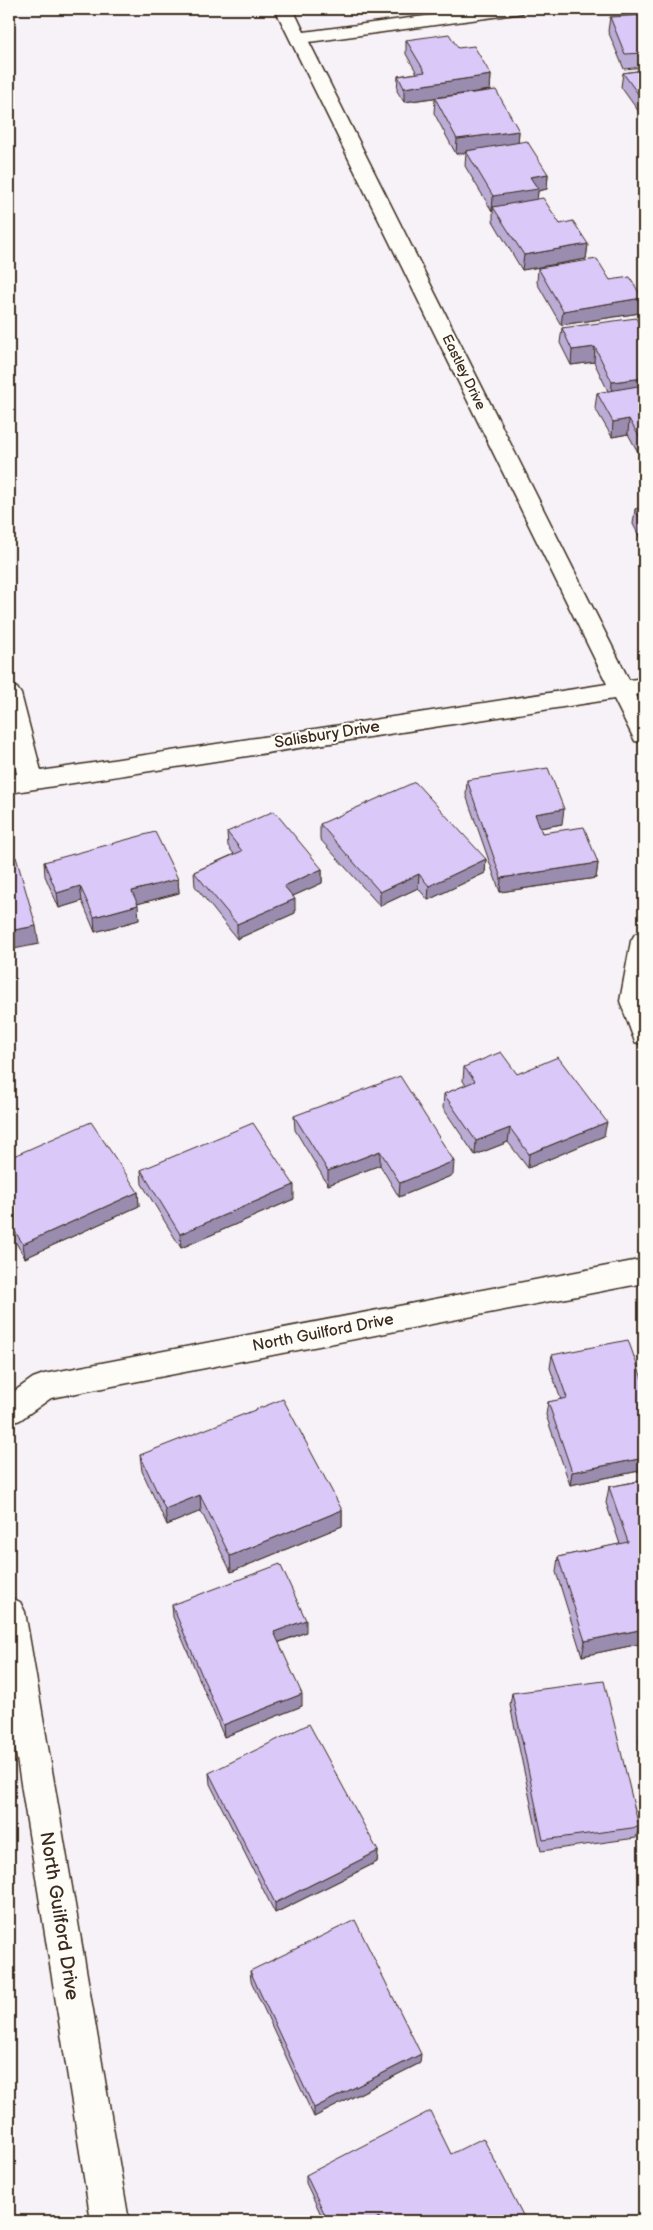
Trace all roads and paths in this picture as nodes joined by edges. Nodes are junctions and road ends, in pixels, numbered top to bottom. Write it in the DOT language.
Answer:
graph roads {
  1 [pos="284,9"];
  2 [pos="516,9"];
  3 [pos="298,38"];
  4 [pos="634,688"];
  5 [pos="9,694"];
  6 [pos="644,735"];
  7 [pos="20,782"];
  8 [pos="644,941"];
  9 [pos="644,1035"];
  10 [pos="644,1271"];
  11 [pos="9,1411"];
  12 [pos="9,1612"];
  13 [pos="110,2221"];
  1 -- 3 [label="street, Eastley Drive"];
  2 -- 3 [label="street"];
  3 -- 4 [label="street, Eastley Drive"];
  4 -- 6 [label="street, Eastley Drive"];
  4 -- 7 [label="street, Salisbury Drive"];
  5 -- 7 [label="street"];
  8 -- 9 [label="street"];
  10 -- 11 [label="street, North Guilford Drive"];
  12 -- 13 [label="street, North Guilford Drive"];
}
